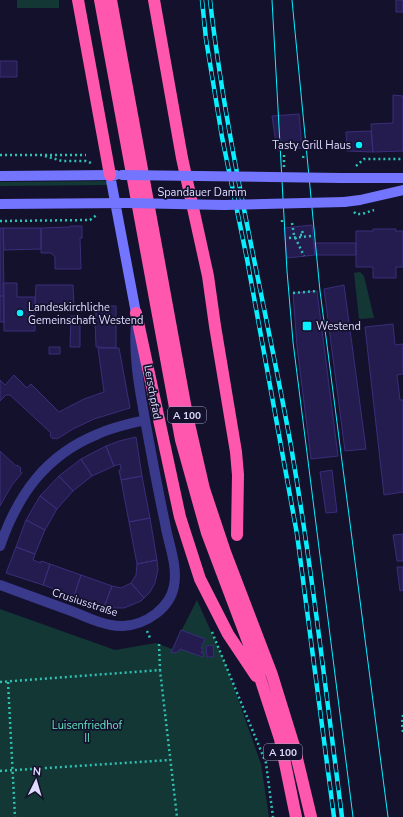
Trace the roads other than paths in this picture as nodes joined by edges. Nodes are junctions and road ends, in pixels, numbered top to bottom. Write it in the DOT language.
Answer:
graph roads {
  1 [pos="78,0"];
  2 [pos="100,0"];
  3 [pos="111,0"];
  4 [pos="154,0"];
  5 [pos="116,175"];
  6 [pos="0,176"];
  7 [pos="186,177"];
  8 [pos="403,178"];
  9 [pos="403,190"];
  10 [pos="114,203"];
  11 [pos="0,204"];
  12 [pos="192,204"];
  13 [pos="136,313"];
  14 [pos="145,420"];
  15 [pos="237,535"];
  16 [pos="0,546"];
  17 [pos="0,585"];
  18 [pos="162,609"];
  19 [pos="264,688"];
  20 [pos="296,817"];
  21 [pos="310,817"];
  1 -- 5 [label="highway"];
  2 -- 19 [label="highway, A 100"];
  3 -- 21 [label="highway, A 100"];
  4 -- 7 [label="highway"];
  5 -- 6 [label="main road, Spandauer Damm"];
  5 -- 7 [label="main road, Spandauer Damm, bridge"];
  5 -- 10 [label="main road, Lerschpfad"];
  7 -- 8 [label="main road, Spandauer Damm, bridge"];
  7 -- 12 [label="highway"];
  9 -- 12 [label="main road, Spandauer Damm, bridge"];
  10 -- 11 [label="main road, Spandauer Damm"];
  10 -- 12 [label="main road, Spandauer Damm, bridge"];
  10 -- 13 [label="main road, Lerschpfad"];
  12 -- 15 [label="highway"];
  13 -- 14 [label="street, Lerschpfad"];
  13 -- 19 [label="highway"];
  14 -- 16 [label="street"];
  14 -- 18 [label="street, Lerschpfad"];
  17 -- 18 [label="street, Crusiusstraße"];
  19 -- 20 [label="highway, A 100"];
}
